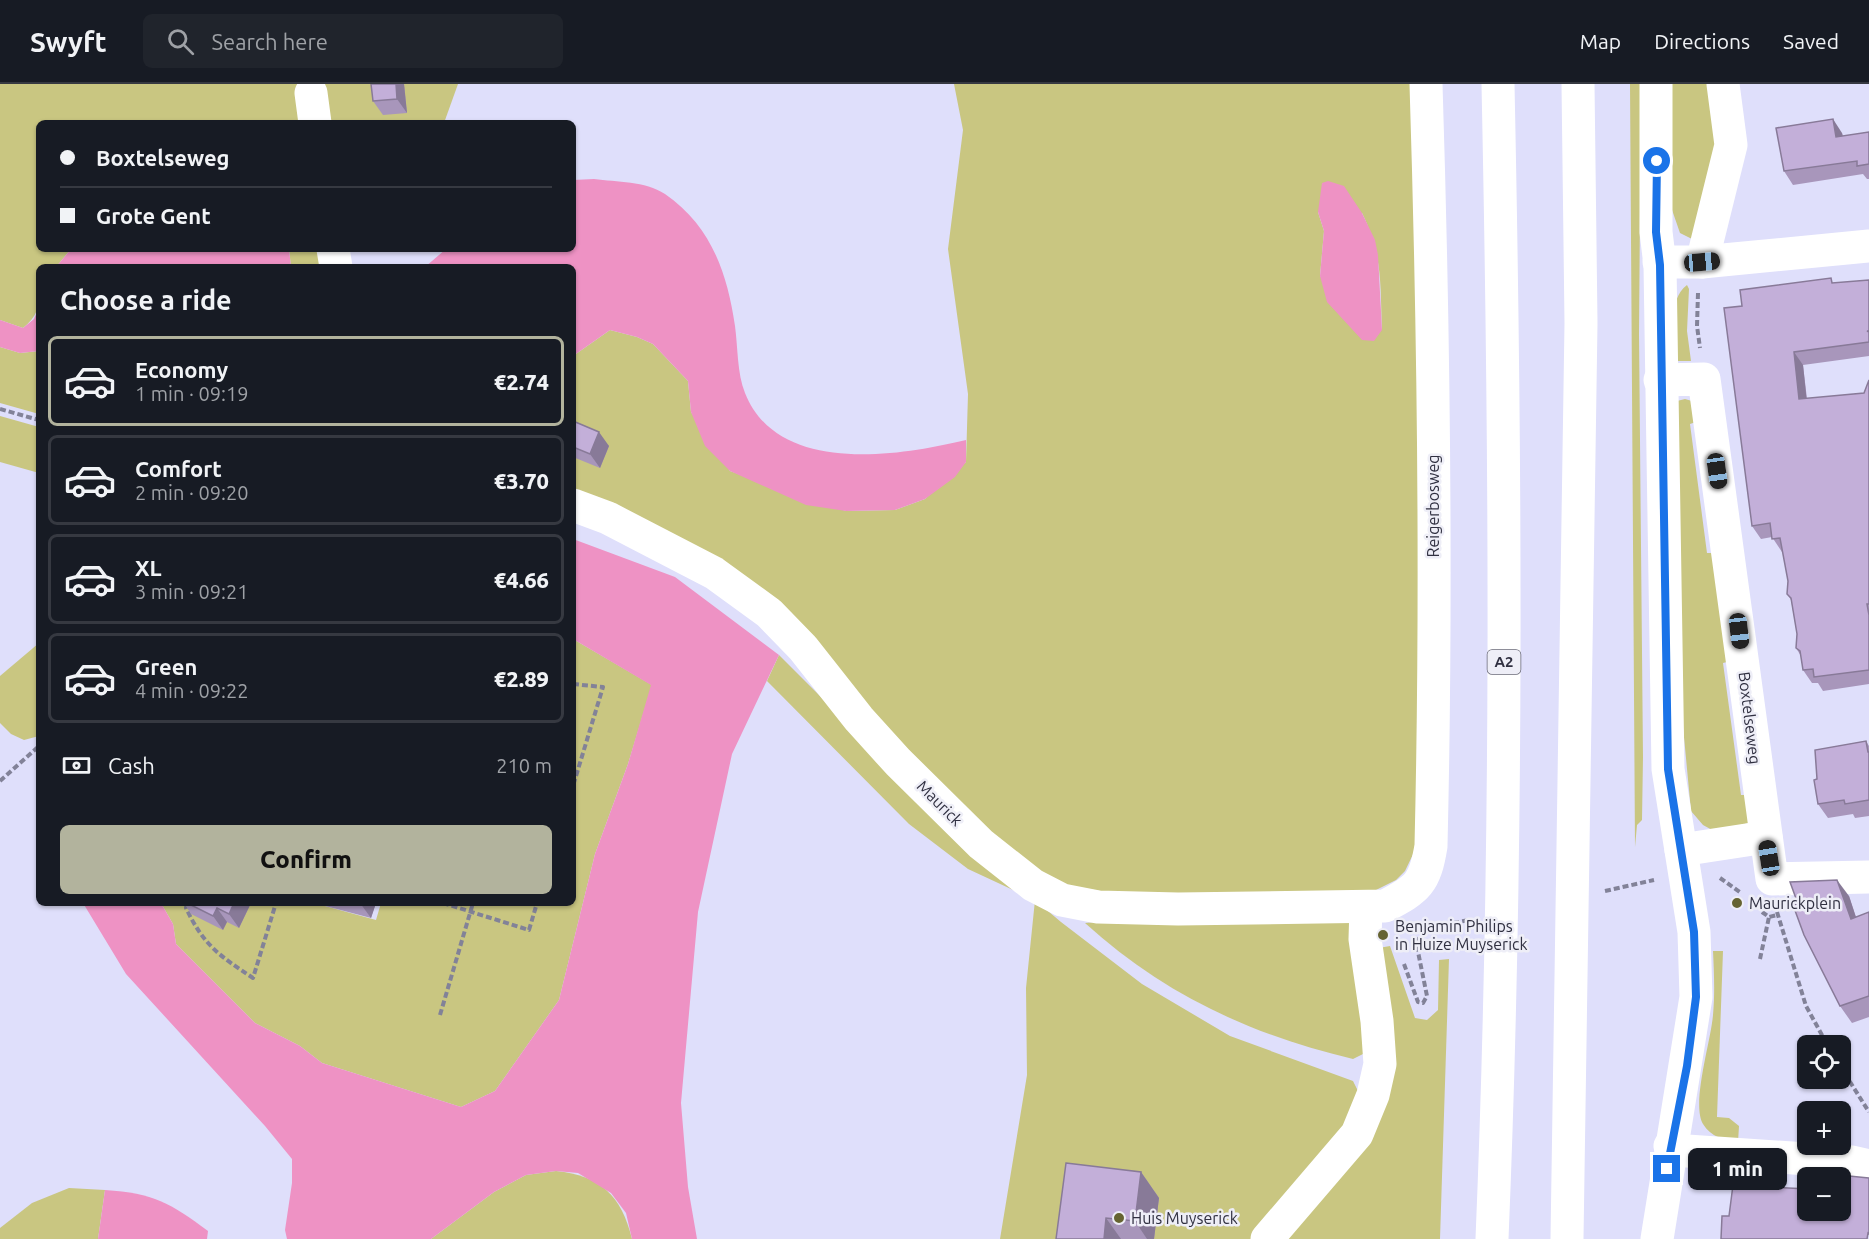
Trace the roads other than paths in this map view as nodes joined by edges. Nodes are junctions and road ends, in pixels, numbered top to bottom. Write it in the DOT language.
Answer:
graph roads {
  1 [pos="1426,84"];
  2 [pos="1498,84"];
  3 [pos="1578,84"];
  4 [pos="1656,84"];
  5 [pos="1723,84"];
  6 [pos="1869,246"];
  7 [pos="1659,262"];
  8 [pos="1702,262"];
  9 [pos="1660,380"];
  10 [pos="576,506"];
  11 [pos="1766,837"];
  12 [pos="1681,850"];
  13 [pos="1869,877"];
  14 [pos="1375,906"];
  15 [pos="1670,1146"];
  16 [pos="1869,1166"];
  17 [pos="1267,1239"];
  18 [pos="1492,1239"];
  19 [pos="1567,1239"];
  20 [pos="1657,1239"];
  1 -- 14 [label="main road, Reigerbosweg"];
  2 -- 18 [label="main road, A2"];
  3 -- 19 [label="main road"];
  4 -- 7 [label="main road"];
  5 -- 8 [label="main road"];
  6 -- 8 [label="main road"];
  7 -- 8 [label="main road"];
  7 -- 9 [label="main road"];
  9 -- 11 [label="main road, Boxtelseweg"];
  9 -- 12 [label="main road"];
  10 -- 14 [label="main road, Maurick"];
  11 -- 12 [label="main road"];
  11 -- 13 [label="main road, Boxtelseweg"];
  12 -- 15 [label="main road"];
  14 -- 17 [label="main road"];
  15 -- 16 [label="main road"];
  15 -- 20 [label="main road"];
}
